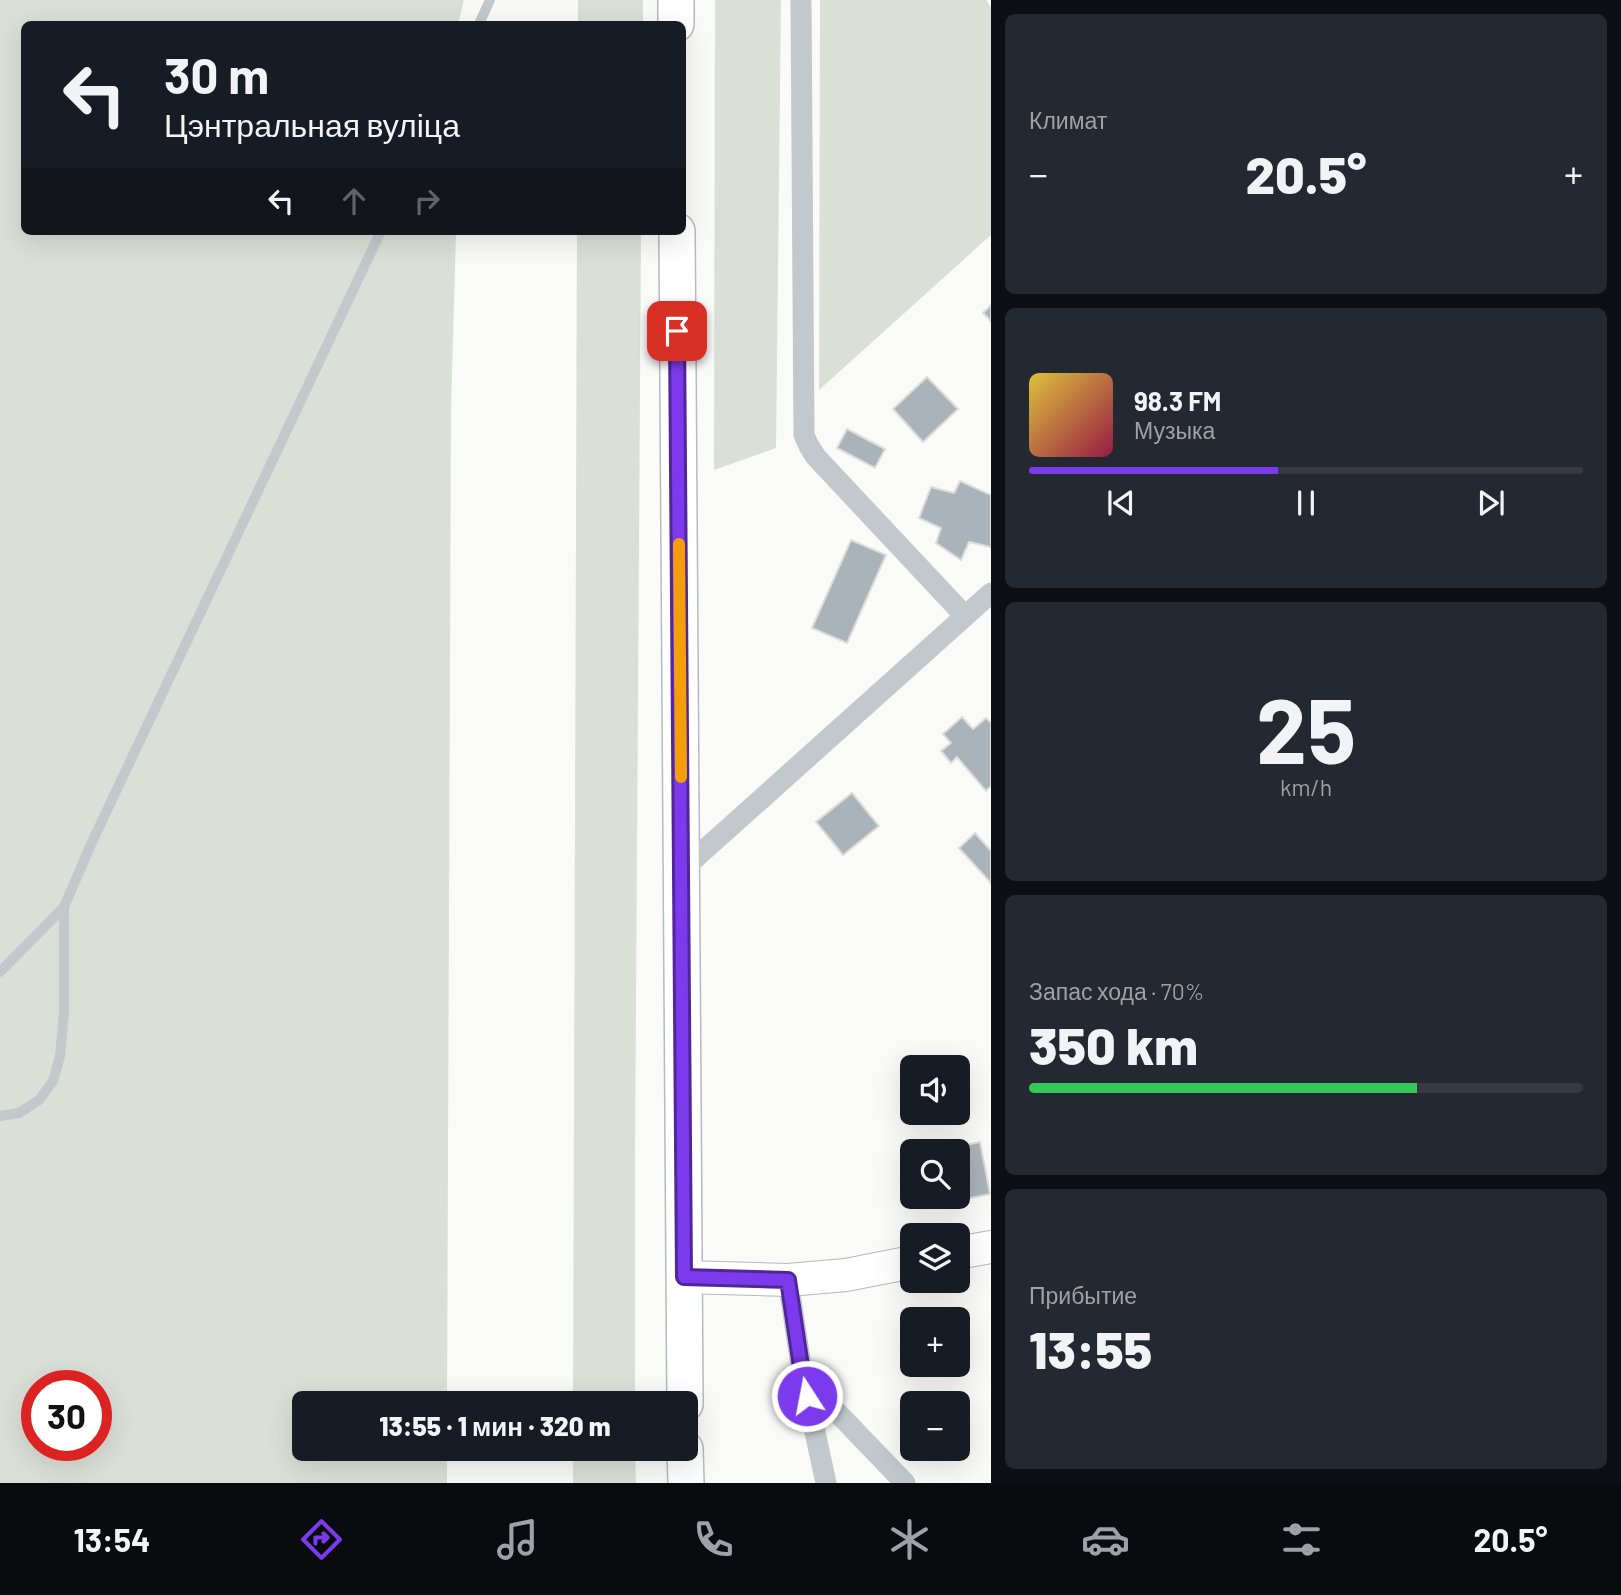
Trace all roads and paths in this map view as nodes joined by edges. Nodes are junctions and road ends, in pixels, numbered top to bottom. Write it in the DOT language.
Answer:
graph roads {
  1 [pos="490,0"];
  2 [pos="676,0"];
  3 [pos="801,0"];
  4 [pos="480,21"];
  5 [pos="676,21"];
  6 [pos="379,235"];
  7 [pos="677,235"];
  8 [pos="991,593"];
  9 [pos="965,616"];
  10 [pos="682,870"];
  11 [pos="64,907"];
  12 [pos="0,972"];
  13 [pos="0,1116"];
  14 [pos="991,1247"];
  15 [pos="970,1251"];
  16 [pos="900,1264"];
  17 [pos="684,1277"];
  18 [pos="788,1280"];
  19 [pos="802,1373"];
  20 [pos="685,1391"];
  21 [pos="685,1461"];
  22 [pos="686,1483"];
  23 [pos="826,1483"];
  24 [pos="905,1483"];
  1 -- 4 [label="lane"];
  2 -- 5 [label="main road"];
  3 -- 9 [label="street"];
  6 -- 11 [label="lane"];
  7 -- 10 [label="main road"];
  8 -- 9 [label="street"];
  9 -- 10 [label="street"];
  10 -- 17 [label="main road"];
  11 -- 12 [label="lane"];
  11 -- 13 [label="lane"];
  14 -- 15 [label="street"];
  16 -- 18 [label="street"];
  17 -- 18 [label="street"];
  17 -- 20 [label="main road"];
  18 -- 19 [label="street"];
  19 -- 23 [label="street"];
  19 -- 24 [label="street"];
  21 -- 22 [label="main road"];
}
